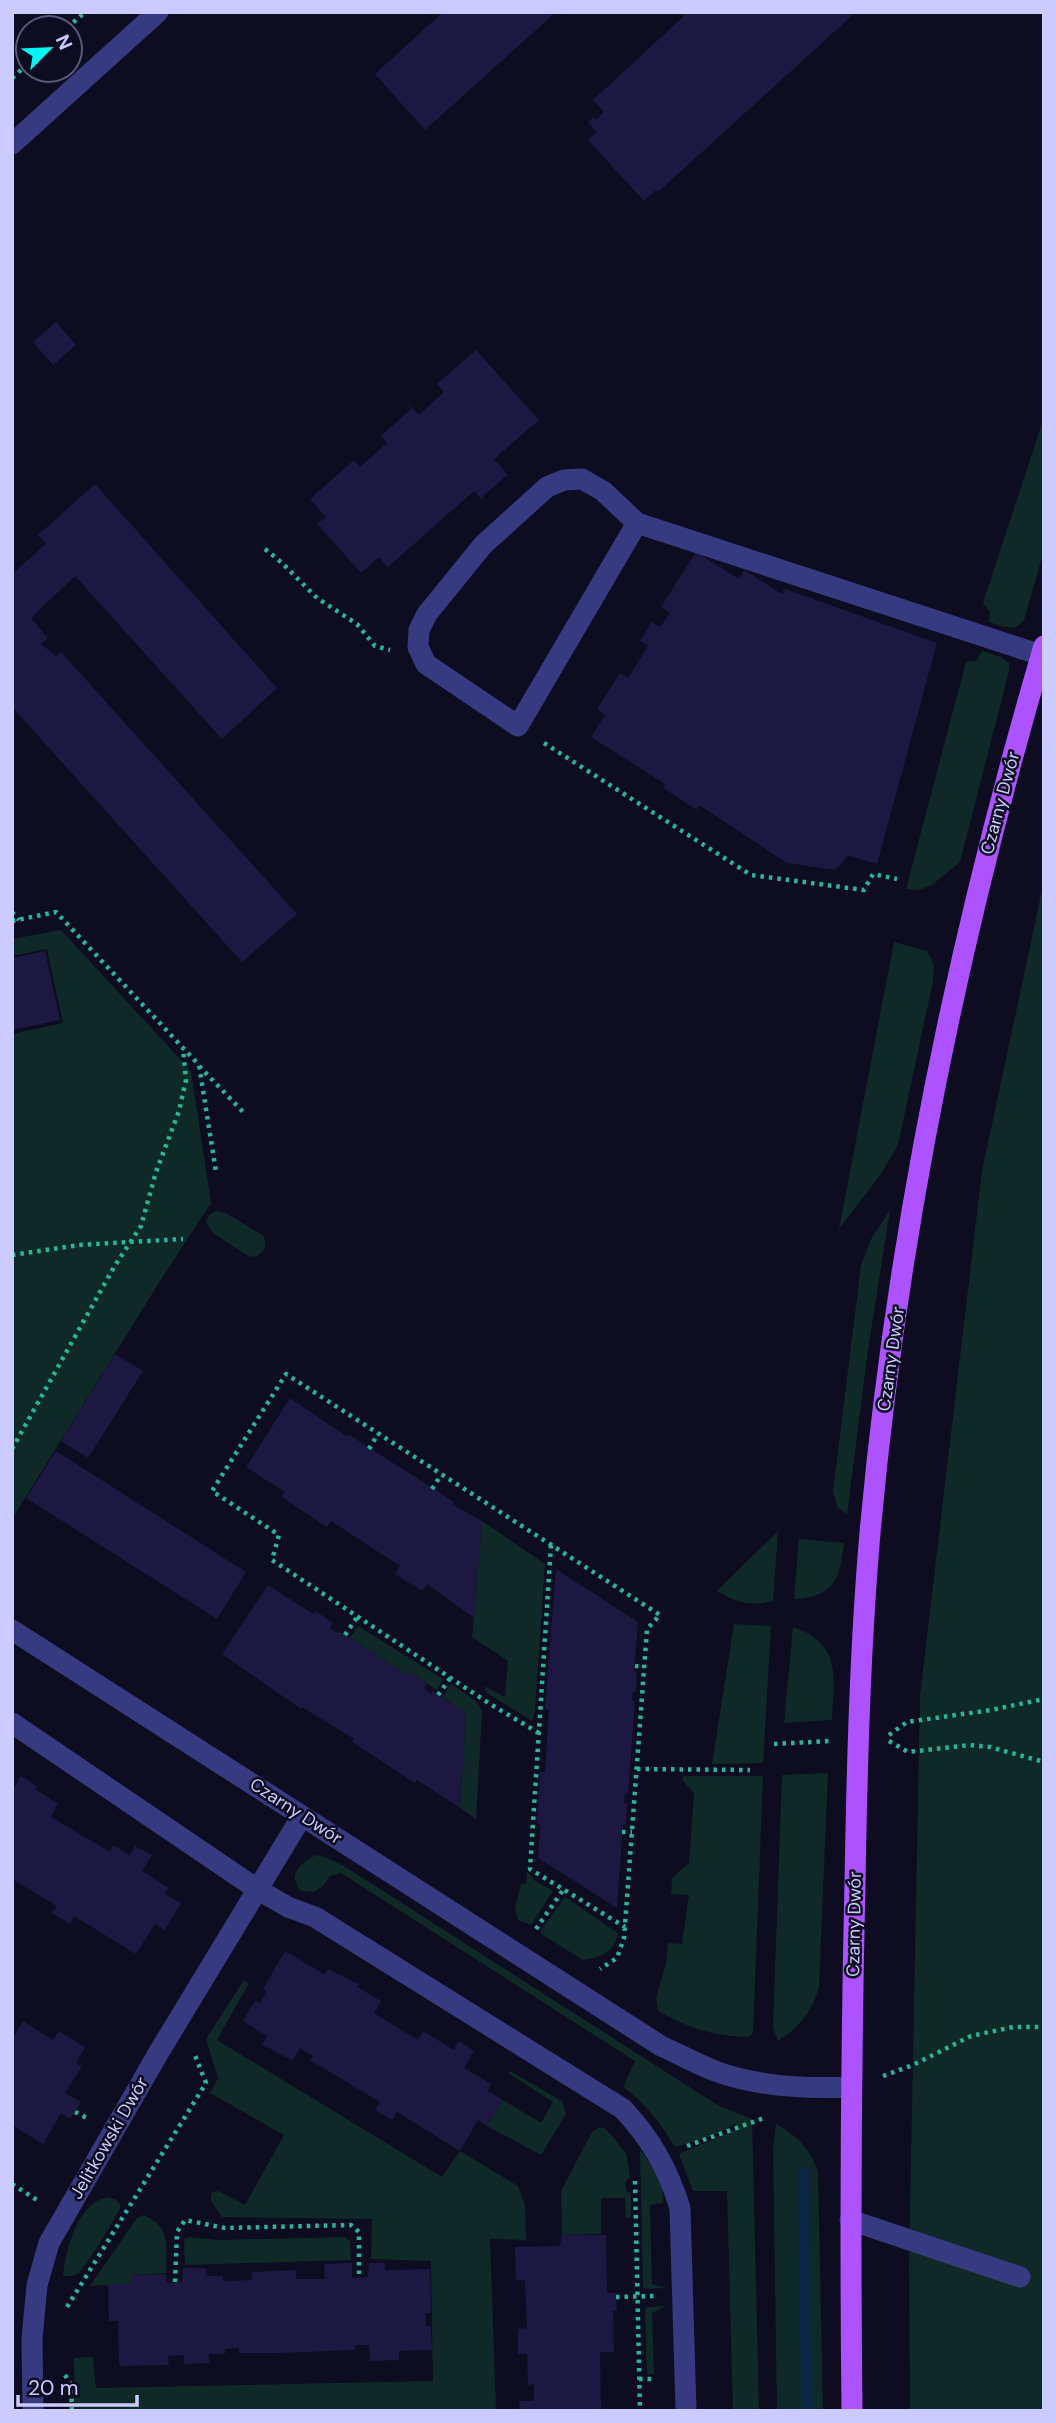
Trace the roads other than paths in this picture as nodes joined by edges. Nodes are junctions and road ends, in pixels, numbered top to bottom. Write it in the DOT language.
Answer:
graph roads {
  1 [pos="143,17"];
  2 [pos="12,144"];
  3 [pos="637,523"];
  4 [pos="1042,650"];
  5 [pos="12,1630"];
  6 [pos="12,1723"];
  7 [pos="302,1816"];
  8 [pos="257,1889"];
  9 [pos="850,2087"];
  10 [pos="850,2220"];
  11 [pos="1020,2277"];
  12 [pos="33,2411"];
  13 [pos="685,2411"];
  14 [pos="852,2411"];
  1 -- 2 [label="street"];
  3 -- 3 [label="street"];
  3 -- 4 [label="street"];
  4 -- 9 [label="main road, Czarny Dwór"];
  5 -- 7 [label="street, Czarny Dwór"];
  6 -- 8 [label="street"];
  7 -- 8 [label="street, Jelitkowski Dwór"];
  7 -- 9 [label="street, Czarny Dwór"];
  8 -- 12 [label="street, Jelitkowski Dwór"];
  8 -- 13 [label="street"];
  9 -- 10 [label="main road, Czarny Dwór"];
  10 -- 11 [label="street"];
  10 -- 14 [label="main road, Czarny Dwór"];
}
